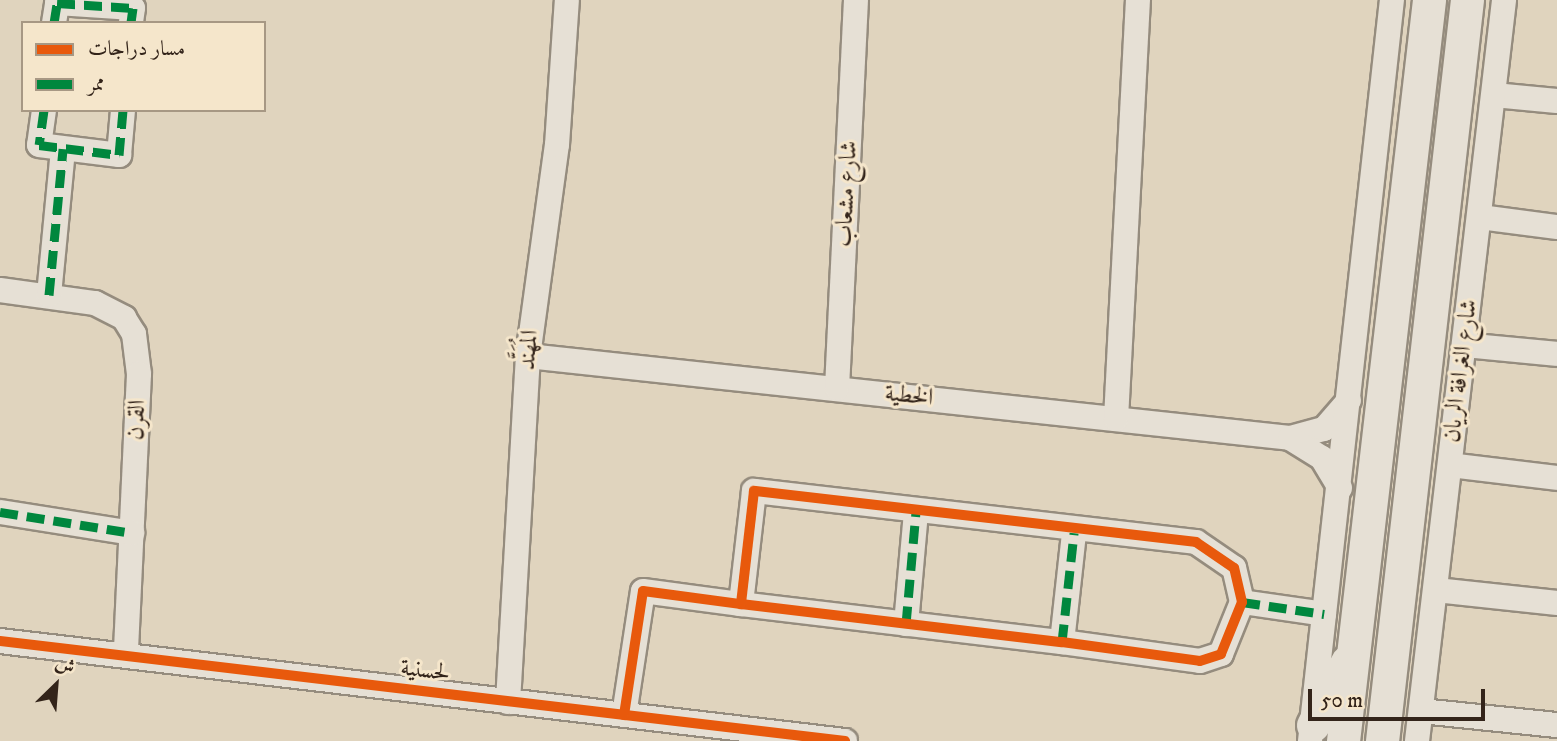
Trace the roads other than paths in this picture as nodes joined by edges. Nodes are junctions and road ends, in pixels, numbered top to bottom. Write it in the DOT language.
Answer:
graph roads {
  1 [pos="567,0"];
  2 [pos="856,0"];
  3 [pos="1138,0"];
  4 [pos="1392,0"];
  5 [pos="1429,0"];
  6 [pos="1467,0"];
  7 [pos="1504,0"];
  8 [pos="54,21"];
  9 [pos="131,21"];
  10 [pos="1494,95"];
  11 [pos="1557,101"];
  12 [pos="44,112"];
  13 [pos="123,112"];
  14 [pos="63,149"];
  15 [pos="1480,217"];
  16 [pos="1557,226"];
  17 [pos="0,290"];
  18 [pos="49,295"];
  19 [pos="1464,345"];
  20 [pos="1557,354"];
  21 [pos="528,356"];
  22 [pos="837,388"];
  23 [pos="1349,400"];
  24 [pos="1116,419"];
  25 [pos="1290,438"];
  26 [pos="1450,465"];
  27 [pos="1557,478"];
  28 [pos="1340,488"];
  29 [pos="916,511"];
  30 [pos="0,512"];
  31 [pos="132,533"];
  32 [pos="1074,533"];
  33 [pos="1436,590"];
  34 [pos="1242,602"];
  35 [pos="1557,603"];
  36 [pos="741,604"];
  37 [pos="1324,614"];
  38 [pos="906,624"];
  39 [pos="0,640"];
  40 [pos="1062,642"];
  41 [pos="1355,648"];
  42 [pos="125,654"];
  43 [pos="508,702"];
  44 [pos="1421,711"];
  45 [pos="624,715"];
  46 [pos="1557,725"];
  47 [pos="687,732"];
  48 [pos="1311,733"];
  49 [pos="845,741"];
  50 [pos="1343,741"];
  51 [pos="1382,741"];
  52 [pos="1417,741"];
  1 -- 21 [label="street, المُهَنَّد"];
  2 -- 22 [label="street, شارع مشعاب"];
  3 -- 24 [label="street"];
  4 -- 23 [label="street"];
  5 -- 41 [label="main road"];
  6 -- 51 [label="main road, شارع الغرافة الريان"];
  7 -- 10 [label="street, شارع الغرافة الريان"];
  8 -- 9 [label="street"];
  10 -- 11 [label="street"];
  10 -- 15 [label="street, شارع الغرافة الريان"];
  12 -- 14 [label="street"];
  13 -- 14 [label="street"];
  14 -- 18 [label="street"];
  15 -- 16 [label="street"];
  15 -- 19 [label="street, شارع الغرافة الريان"];
  17 -- 18 [label="street, القرن"];
  18 -- 31 [label="street, القرن"];
  19 -- 20 [label="street"];
  19 -- 26 [label="street, شارع الغرافة الريان"];
  21 -- 22 [label="street, الخطية"];
  21 -- 43 [label="street, المُهَنَّد"];
  22 -- 24 [label="street, الخطية"];
  23 -- 25 [label="street, الخطية"];
  23 -- 28 [label="street"];
  24 -- 25 [label="street, الخطية"];
  25 -- 28 [label="street, الخطية"];
  26 -- 27 [label="street"];
  26 -- 33 [label="street, شارع الغرافة الريان"];
  28 -- 37 [label="street"];
  29 -- 32 [label="street"];
  29 -- 36 [label="street"];
  29 -- 38 [label="street"];
  30 -- 31 [label="street"];
  31 -- 42 [label="street, القرن"];
  32 -- 34 [label="street"];
  32 -- 40 [label="street"];
  33 -- 35 [label="street"];
  33 -- 44 [label="street, شارع الغرافة الريان"];
  34 -- 37 [label="street"];
  34 -- 40 [label="street"];
  36 -- 38 [label="street"];
  36 -- 45 [label="street"];
  37 -- 48 [label="street"];
  38 -- 40 [label="street"];
  39 -- 42 [label="street, لحسنية"];
  41 -- 48 [label="main road"];
  41 -- 50 [label="main road"];
  42 -- 43 [label="street, لحسنية"];
  43 -- 45 [label="street, لحسنية"];
  44 -- 46 [label="street"];
  44 -- 52 [label="street, شارع الغرافة الريان"];
  45 -- 47 [label="street, لحسنية"];
  47 -- 49 [label="street, لحسنية"];
}
